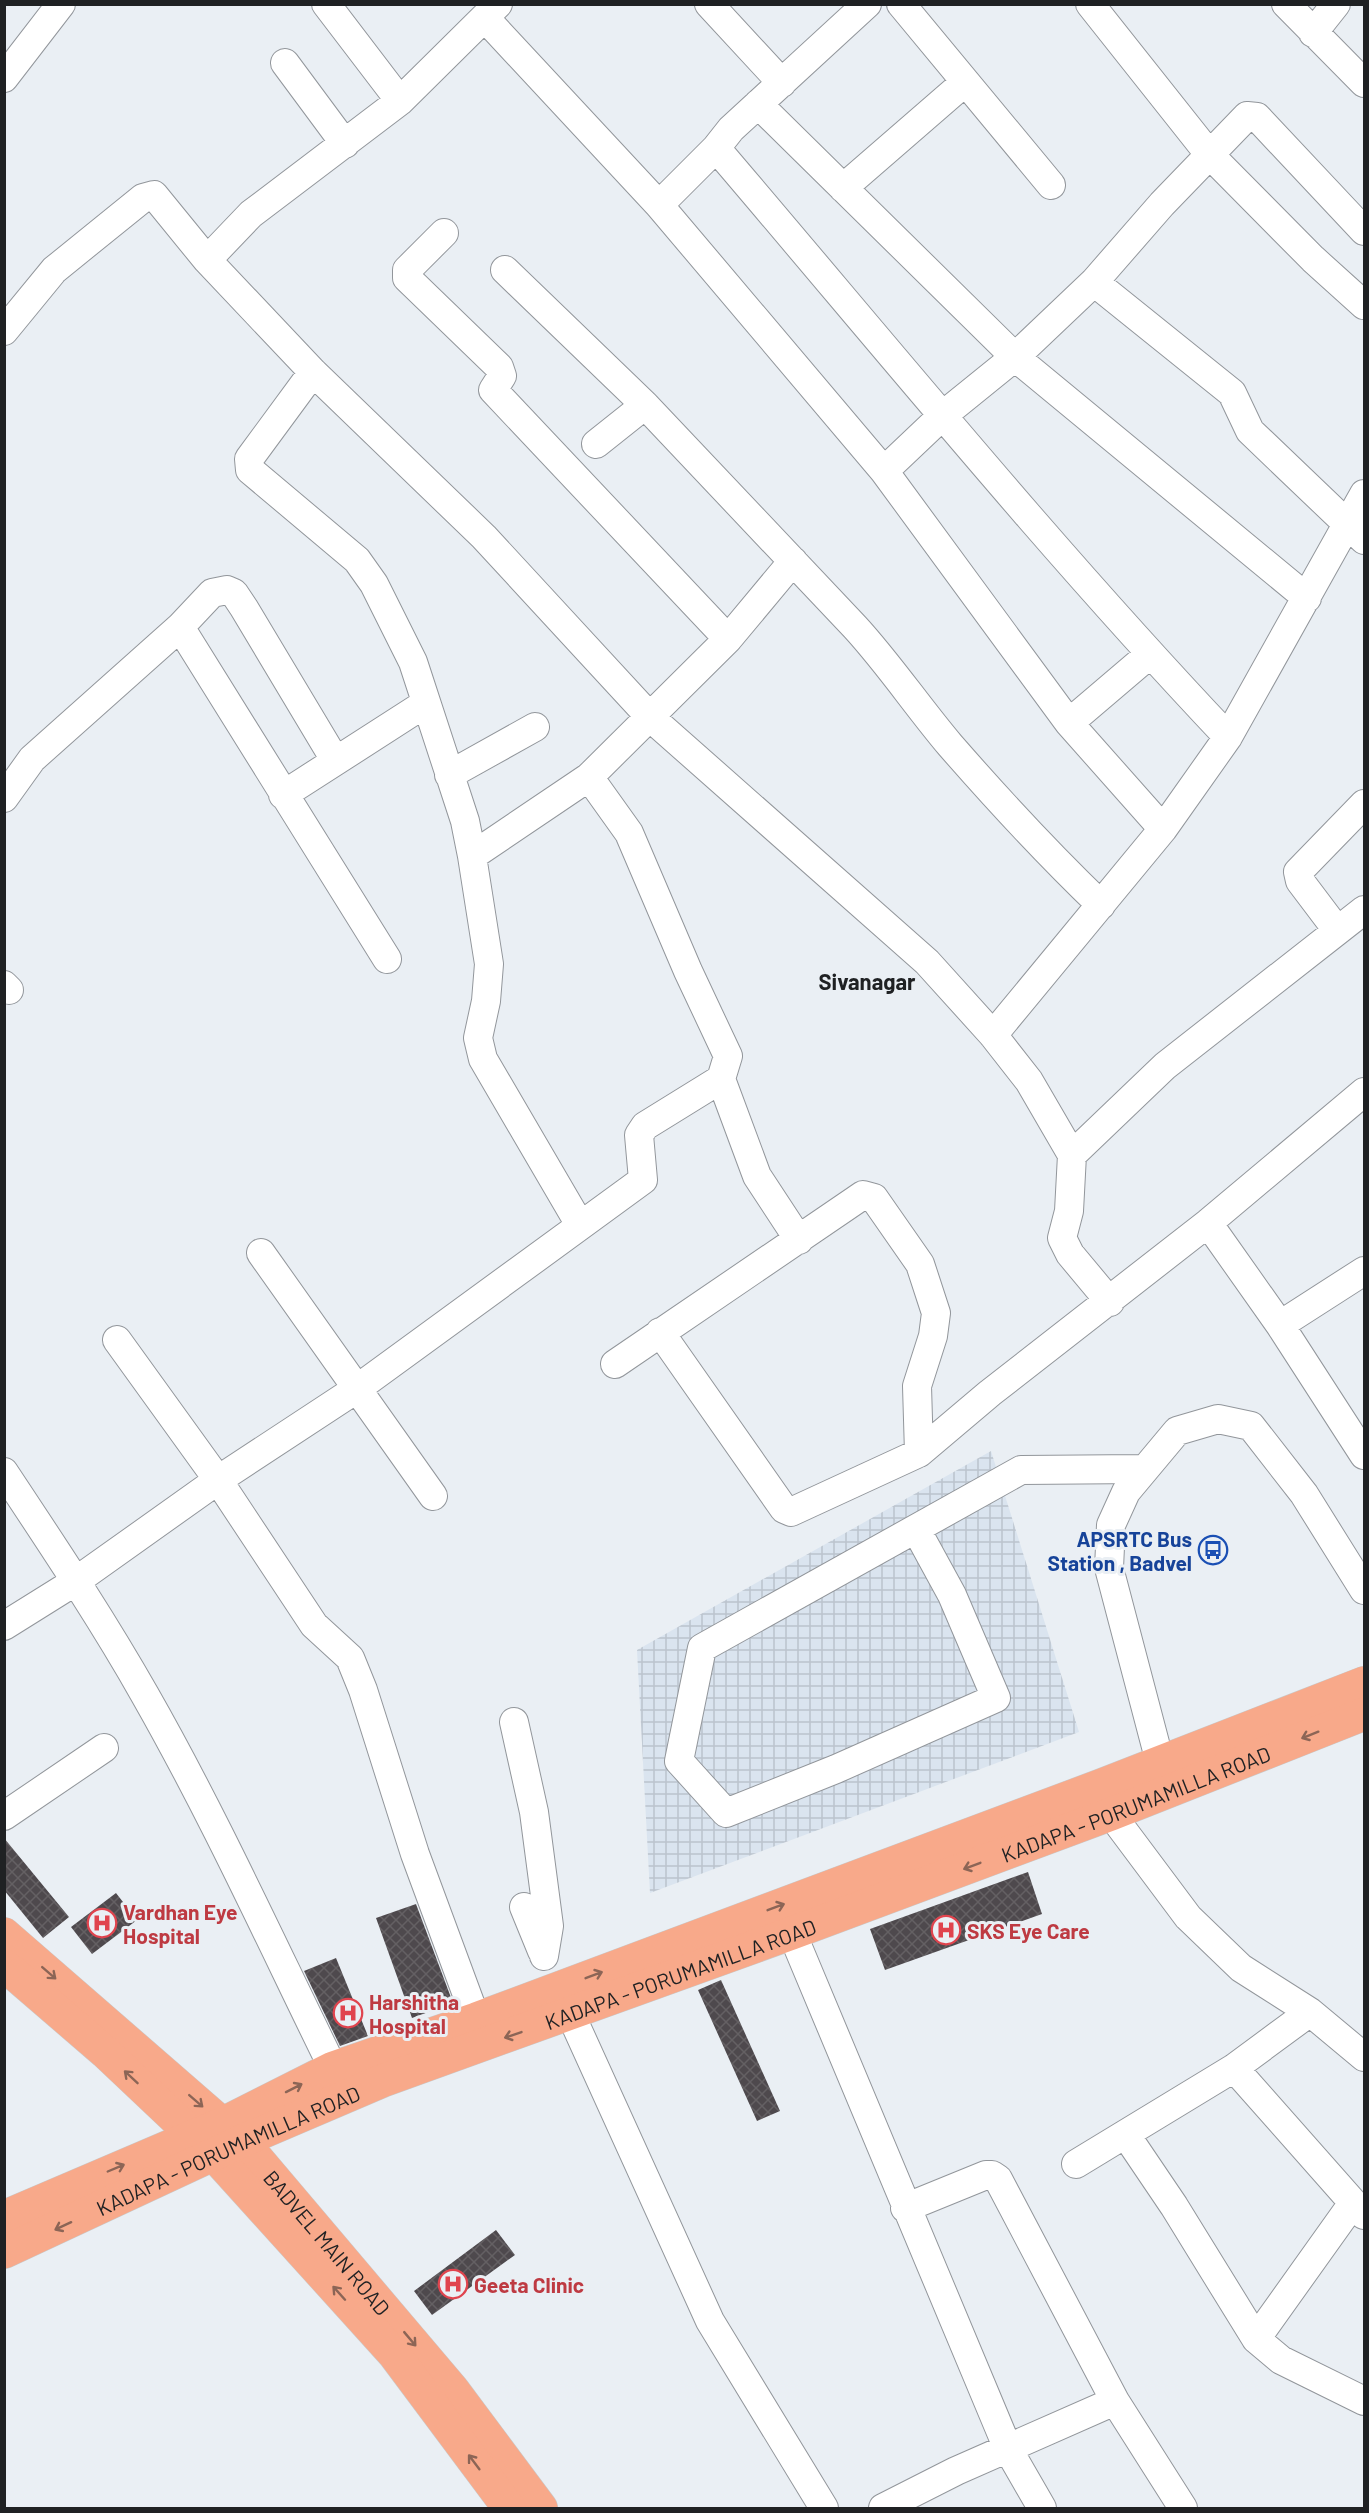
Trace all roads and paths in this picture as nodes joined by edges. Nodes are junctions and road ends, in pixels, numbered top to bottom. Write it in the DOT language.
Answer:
graph roads {
  1 [pos="61,4"];
  2 [pos="326,4"];
  3 [pos="709,4"];
  4 [pos="901,4"];
  5 [pos="1090,4"];
  6 [pos="1286,4"];
  7 [pos="1336,4"];
  8 [pos="857,7"];
  9 [pos="492,11"];
  10 [pos="1313,33"];
  11 [pos="285,63"];
  12 [pos="4,78"];
  13 [pos="782,82"];
  14 [pos="963,82"];
  15 [pos="1365,83"];
  16 [pos="400,101"];
  17 [pos="758,104"];
  18 [pos="345,144"];
  19 [pos="716,148"];
  20 [pos="1209,154"];
  21 [pos="1051,185"];
  22 [pos="843,188"];
  23 [pos="659,205"];
  24 [pos="1365,231"];
  25 [pos="444,233"];
  26 [pos="207,260"];
  27 [pos="506,270"];
  28 [pos="1094,282"];
  29 [pos="1365,305"];
  30 [pos="4,331"];
  31 [pos="1015,357"];
  32 [pos="313,372"];
  33 [pos="645,405"];
  34 [pos="942,416"];
  35 [pos="596,444"];
  36 [pos="884,471"];
  37 [pos="1365,494"];
  38 [pos="1356,533"];
  39 [pos="793,561"];
  40 [pos="1307,598"];
  41 [pos="180,627"];
  42 [pos="728,639"];
  43 [pos="1150,654"];
  44 [pos="426,703"];
  45 [pos="651,718"];
  46 [pos="1069,723"];
  47 [pos="535,727"];
  48 [pos="1228,737"];
  49 [pos="335,760"];
  50 [pos="449,775"];
  51 [pos="589,777"];
  52 [pos="283,795"];
  53 [pos="4,798"];
  54 [pos="1365,804"];
  55 [pos="1163,829"];
  56 [pos="472,856"];
  57 [pos="1101,905"];
  58 [pos="1365,910"];
  59 [pos="1337,930"];
  60 [pos="387,959"];
  61 [pos="993,1035"];
  62 [pos="721,1080"];
  63 [pos="1360,1106"];
  64 [pos="1072,1155"];
  65 [pos="1208,1223"];
  66 [pos="580,1225"];
  67 [pos="799,1240"];
  68 [pos="261,1253"];
  69 [pos="1365,1271"];
  70 [pos="1110,1302"];
  71 [pos="1280,1325"];
  72 [pos="660,1332"];
  73 [pos="117,1340"];
  74 [pos="615,1364"];
  75 [pos="358,1388"];
  76 [pos="1362,1447"];
  77 [pos="919,1453"];
  78 [pos="1142,1469"];
  79 [pos="4,1472"];
  80 [pos="218,1480"];
  81 [pos="433,1496"];
  82 [pos="916,1529"];
  83 [pos="76,1581"];
  84 [pos="1365,1590"];
  85 [pos="4,1626"];
  86 [pos="1365,1683"];
  87 [pos="1365,1714"];
  88 [pos="514,1722"];
  89 [pos="104,1748"];
  90 [pos="1160,1762"];
  91 [pos="1111,1814"];
  92 [pos="4,1816"];
  93 [pos="524,1907"];
  94 [pos="4,1934"];
  95 [pos="792,1934"];
  96 [pos="544,1956"];
  97 [pos="4,1965"];
  98 [pos="561,2003"];
  99 [pos="1310,2012"];
  100 [pos="476,2019"];
  101 [pos="1365,2058"];
  102 [pos="333,2068"];
  103 [pos="1234,2068"];
  104 [pos="1126,2135"];
  105 [pos="218,2139"];
  106 [pos="1076,2164"];
  107 [pos="905,2208"];
  108 [pos="1359,2209"];
  109 [pos="4,2217"];
  110 [pos="4,2252"];
  111 [pos="1256,2339"];
  112 [pos="1116,2401"];
  113 [pos="1365,2402"];
  114 [pos="1008,2449"];
  115 [pos="509,2508"];
  116 [pos="541,2508"];
  117 [pos="824,2508"];
  118 [pos="883,2508"];
  119 [pos="1042,2508"];
  120 [pos="1183,2508"];
  1 -- 12 [label="street"];
  2 -- 16 [label="street"];
  3 -- 13 [label="street"];
  4 -- 14 [label="street"];
  5 -- 20 [label="street"];
  6 -- 10 [label="street"];
  7 -- 10 [label="street"];
  8 -- 13 [label="street"];
  9 -- 16 [label="street"];
  9 -- 23 [label="street"];
  10 -- 15 [label="street"];
  11 -- 18 [label="street"];
  13 -- 17 [label="street"];
  14 -- 21 [label="street"];
  14 -- 22 [label="street"];
  16 -- 18 [label="street"];
  17 -- 19 [label="street"];
  17 -- 22 [label="street"];
  18 -- 26 [label="street"];
  19 -- 23 [label="street"];
  19 -- 34 [label="street"];
  20 -- 24 [label="street"];
  20 -- 28 [label="street"];
  20 -- 29 [label="street"];
  22 -- 31 [label="street"];
  23 -- 36 [label="street"];
  25 -- 42 [label="street"];
  26 -- 30 [label="street"];
  26 -- 32 [label="street"];
  27 -- 33 [label="street"];
  28 -- 31 [label="street"];
  28 -- 38 [label="street"];
  31 -- 34 [label="street"];
  31 -- 40 [label="street"];
  32 -- 44 [label="street"];
  32 -- 45 [label="street"];
  33 -- 35 [label="street"];
  33 -- 39 [label="street"];
  34 -- 36 [label="street"];
  34 -- 43 [label="street"];
  36 -- 46 [label="street"];
  37 -- 38 [label="street"];
  38 -- 40 [label="street"];
  39 -- 42 [label="street"];
  39 -- 57 [label="street"];
  40 -- 48 [label="street"];
  41 -- 49 [label="street"];
  41 -- 52 [label="street"];
  41 -- 53 [label="street"];
  42 -- 45 [label="street"];
  43 -- 46 [label="street"];
  43 -- 48 [label="street"];
  44 -- 49 [label="street"];
  44 -- 50 [label="street"];
  45 -- 51 [label="street"];
  45 -- 61 [label="street"];
  46 -- 55 [label="street"];
  47 -- 50 [label="street"];
  48 -- 55 [label="street"];
  49 -- 52 [label="street"];
  50 -- 56 [label="street"];
  51 -- 56 [label="street"];
  51 -- 62 [label="street"];
  52 -- 60 [label="street"];
  54 -- 59 [label="street"];
  55 -- 57 [label="street"];
  56 -- 66 [label="street"];
  57 -- 61 [label="street"];
  58 -- 59 [label="street"];
  59 -- 64 [label="street"];
  61 -- 64 [label="street"];
  62 -- 66 [label="street"];
  62 -- 67 [label="street"];
  63 -- 65 [label="street"];
  64 -- 70 [label="street"];
  65 -- 70 [label="street"];
  65 -- 71 [label="street"];
  66 -- 75 [label="street"];
  67 -- 72 [label="street"];
  67 -- 77 [label="street"];
  68 -- 75 [label="street"];
  69 -- 71 [label="street"];
  70 -- 77 [label="street"];
  71 -- 76 [label="street"];
  72 -- 74 [label="street"];
  72 -- 77 [label="street"];
  73 -- 80 [label="street"];
  75 -- 80 [label="street"];
  75 -- 81 [label="street"];
  78 -- 82 [label="street"];
  78 -- 84 [label="street"];
  78 -- 90 [label="street"];
  79 -- 83 [label="street"];
  80 -- 83 [label="street"];
  80 -- 100 [label="street"];
  82 -- 82 [label="street"];
  83 -- 85 [label="street"];
  83 -- 102 [label="street"];
  86 -- 90 [label="main road"];
  87 -- 91 [label="main road, KADAPA - PORUMAMILLA ROAD, one-way"];
  88 -- 96 [label="street"];
  89 -- 92 [label="street"];
  98 -- 90 [label="main road, one-way"];
  91 -- 95 [label="main road, KADAPA - PORUMAMILLA ROAD, one-way"];
  91 -- 99 [label="street"];
  93 -- 96 [label="street"];
  94 -- 105 [label="main road, BADVEL MAIN ROAD, one-way"];
  95 -- 98 [label="main road, KADAPA - PORUMAMILLA ROAD"];
  95 -- 107 [label="street"];
  96 -- 98 [label="street"];
  105 -- 97 [label="main road, BADVEL MAIN ROAD, one-way"];
  98 -- 100 [label="main road"];
  98 -- 105 [label="main road, KADAPA - PORUMAMILLA ROAD, one-way"];
  98 -- 117 [label="street"];
  99 -- 101 [label="street"];
  99 -- 103 [label="street"];
  100 -- 102 [label="main road"];
  105 -- 102 [label="main road, one-way"];
  103 -- 104 [label="street"];
  103 -- 108 [label="street"];
  104 -- 106 [label="street"];
  104 -- 111 [label="street"];
  109 -- 105 [label="main road, one-way"];
  105 -- 110 [label="main road, KADAPA - PORUMAMILLA ROAD, one-way"];
  115 -- 105 [label="main road, BADVEL MAIN ROAD, one-way"];
  105 -- 116 [label="main road, BADVEL MAIN ROAD, one-way"];
  107 -- 112 [label="street"];
  107 -- 114 [label="street"];
  108 -- 111 [label="street"];
  111 -- 113 [label="street"];
  112 -- 114 [label="street"];
  112 -- 120 [label="street"];
  114 -- 118 [label="street"];
  114 -- 119 [label="street"];
}
